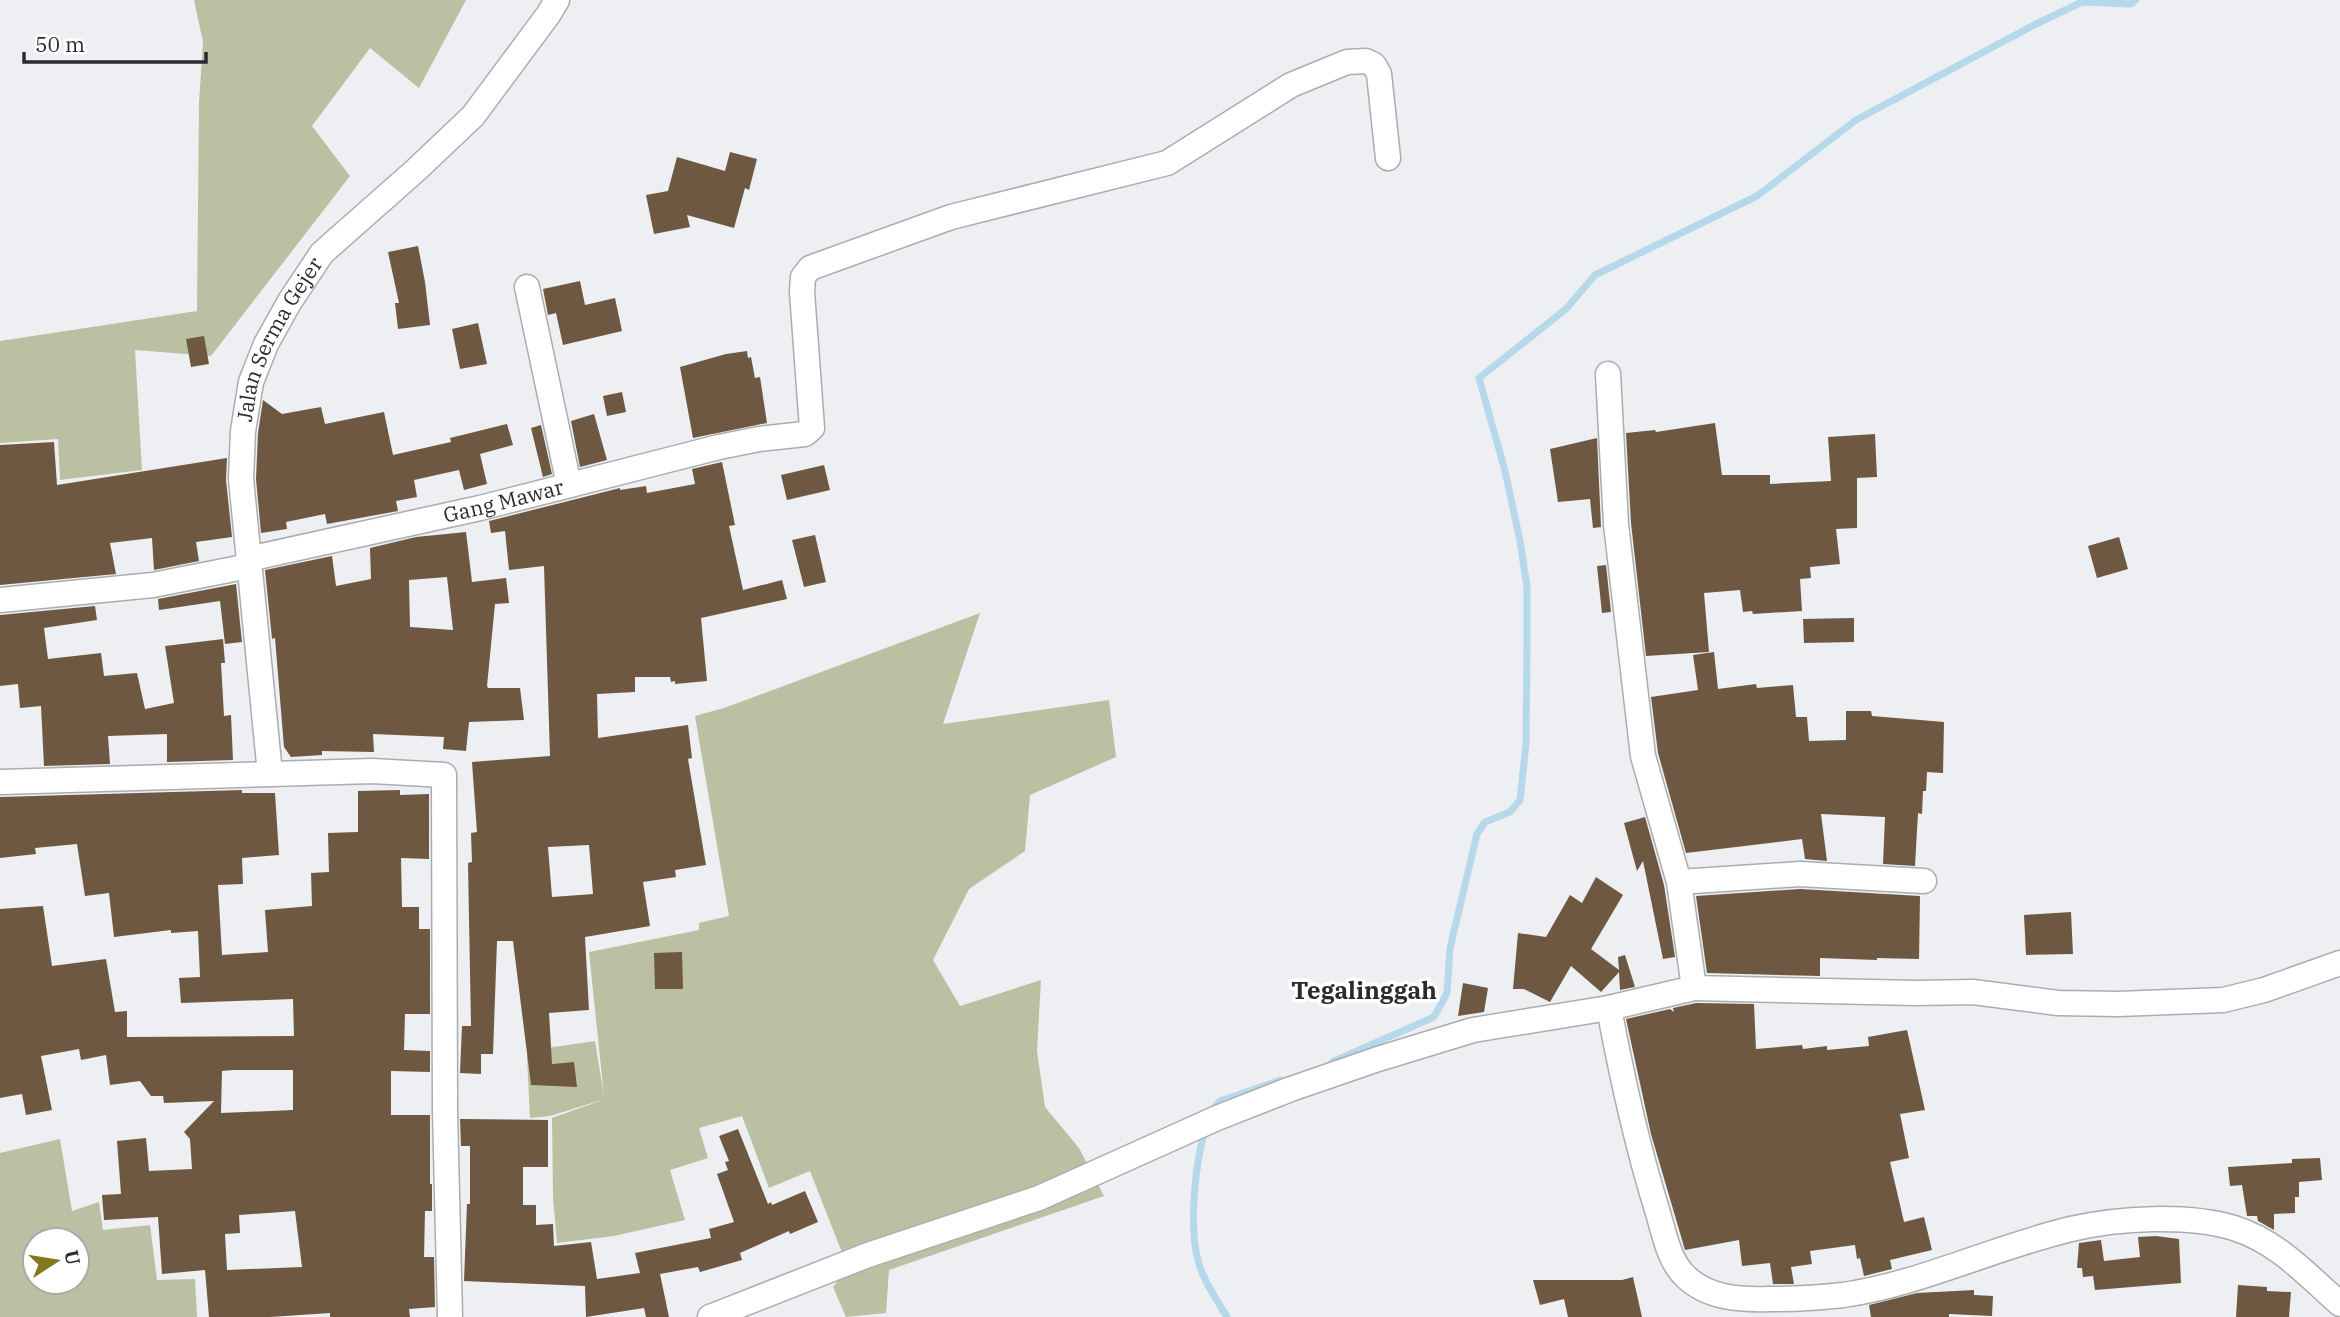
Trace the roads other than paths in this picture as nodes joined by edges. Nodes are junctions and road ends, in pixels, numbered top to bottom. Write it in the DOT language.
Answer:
graph roads {
  1 [pos="557,0"];
  2 [pos="1388,158"];
  3 [pos="527,287"];
  4 [pos="1608,374"];
  5 [pos="569,485"];
  6 [pos="249,562"];
  7 [pos="0,600"];
  8 [pos="270,774"];
  9 [pos="0,782"];
  10 [pos="1924,881"];
  11 [pos="1679,882"];
  12 [pos="2340,963"];
  13 [pos="1694,988"];
  14 [pos="1609,1008"];
  15 [pos="2340,1304"];
  16 [pos="450,1317"];
  17 [pos="710,1317"];
  1 -- 6 [label="street, Jalan Serma Gejer"];
  2 -- 5 [label="street, Gang Mawar"];
  3 -- 5 [label="street"];
  4 -- 11 [label="street"];
  5 -- 6 [label="street, Gang Mawar"];
  6 -- 7 [label="street, Gang Mawar"];
  6 -- 8 [label="street, Jalan Serma Gejer"];
  8 -- 9 [label="street"];
  8 -- 16 [label="street"];
  10 -- 11 [label="street"];
  11 -- 13 [label="street"];
  12 -- 13 [label="street"];
  13 -- 14 [label="street"];
  14 -- 15 [label="street"];
  14 -- 17 [label="street"];
}
